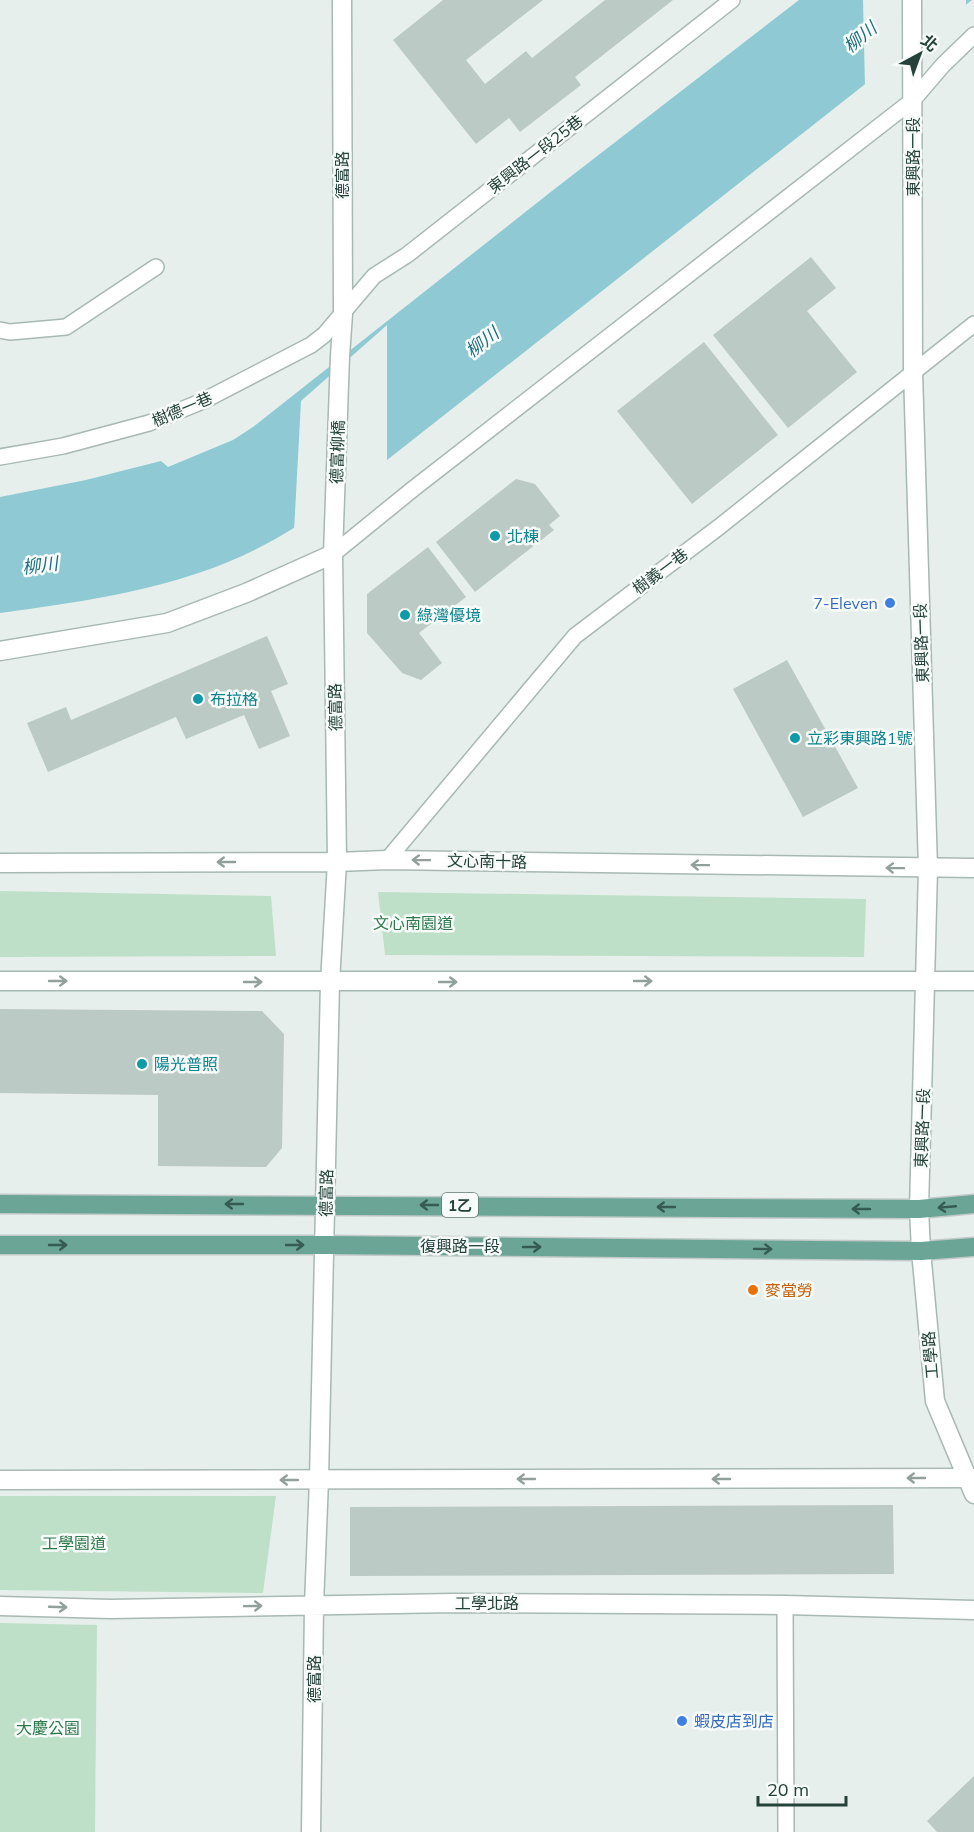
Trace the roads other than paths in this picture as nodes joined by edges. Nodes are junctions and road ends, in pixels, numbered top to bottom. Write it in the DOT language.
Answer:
graph roads {
  1 [pos="342,0"];
  2 [pos="732,0"];
  3 [pos="912,0"];
  4 [pos="974,35"];
  5 [pos="913,100"];
  6 [pos="156,267"];
  7 [pos="343,314"];
  8 [pos="974,324"];
  9 [pos="0,330"];
  10 [pos="340,350"];
  11 [pos="913,372"];
  12 [pos="0,457"];
  13 [pos="333,554"];
  14 [pos="0,651"];
  15 [pos="387,860"];
  16 [pos="337,862"];
  17 [pos="0,863"];
  18 [pos="974,868"];
  19 [pos="928,869"];
  20 [pos="0,981"];
  21 [pos="926,981"];
  22 [pos="974,981"];
  23 [pos="330,982"];
  24 [pos="0,1204"];
  25 [pos="325,1204"];
  26 [pos="974,1204"];
  27 [pos="919,1209"];
  28 [pos="0,1245"];
  29 [pos="325,1245"];
  30 [pos="974,1247"];
  31 [pos="921,1251"];
  32 [pos="0,1480"];
  33 [pos="319,1480"];
  34 [pos="972,1483"];
  35 [pos="314,1605"];
  36 [pos="785,1605"];
  37 [pos="0,1606"];
  38 [pos="974,1610"];
  39 [pos="310,1832"];
  40 [pos="786,1832"];
  1 -- 7 [label="street, 德富路"];
  2 -- 7 [label="lane, 東興路一段25巷"];
  3 -- 5 [label="street, 東興路一段"];
  4 -- 5 [label="lane"];
  5 -- 11 [label="street, 東興路一段"];
  5 -- 13 [label="lane"];
  6 -- 9 [label="lane"];
  7 -- 10 [label="street, 德富路"];
  7 -- 12 [label="lane, 樹德一巷"];
  8 -- 11 [label="lane, 樹義一巷"];
  10 -- 13 [label="street, 德富柳橋"];
  11 -- 15 [label="lane, 樹義一巷"];
  11 -- 19 [label="street, 東興路一段"];
  13 -- 14 [label="street"];
  13 -- 16 [label="street, 德富路"];
  15 -- 16 [label="street, 文心南十路"];
  19 -- 15 [label="street, 文心南十路, one-way"];
  16 -- 17 [label="street, 文心南十路, one-way"];
  16 -- 23 [label="street, 德富路"];
  18 -- 19 [label="street, 文心南十路"];
  19 -- 21 [label="street, 東興路一段"];
  20 -- 23 [label="street, one-way"];
  21 -- 22 [label="street"];
  23 -- 21 [label="street, one-way"];
  21 -- 27 [label="street, 東興路一段"];
  23 -- 25 [label="street, 德富路"];
  25 -- 24 [label="main road, 1乙, one-way"];
  27 -- 25 [label="main road, 1乙, one-way"];
  25 -- 29 [label="street, 德富路"];
  26 -- 27 [label="main road, 1乙, one-way"];
  27 -- 31 [label="street, 工學路"];
  28 -- 29 [label="main road, 復興路一段, one-way"];
  29 -- 31 [label="main road, 復興路一段, one-way"];
  29 -- 33 [label="street, 德富路"];
  30 -- 31 [label="main road, 復興路一段"];
  31 -- 34 [label="street, 工學路"];
  33 -- 32 [label="street, one-way"];
  34 -- 33 [label="street, one-way"];
  33 -- 35 [label="street, 德富路"];
  35 -- 36 [label="street, 工學北路"];
  37 -- 35 [label="street, 工學北路, one-way"];
  35 -- 39 [label="street, 德富路"];
  36 -- 38 [label="street, 工學北路"];
  36 -- 40 [label="lane"];
}
